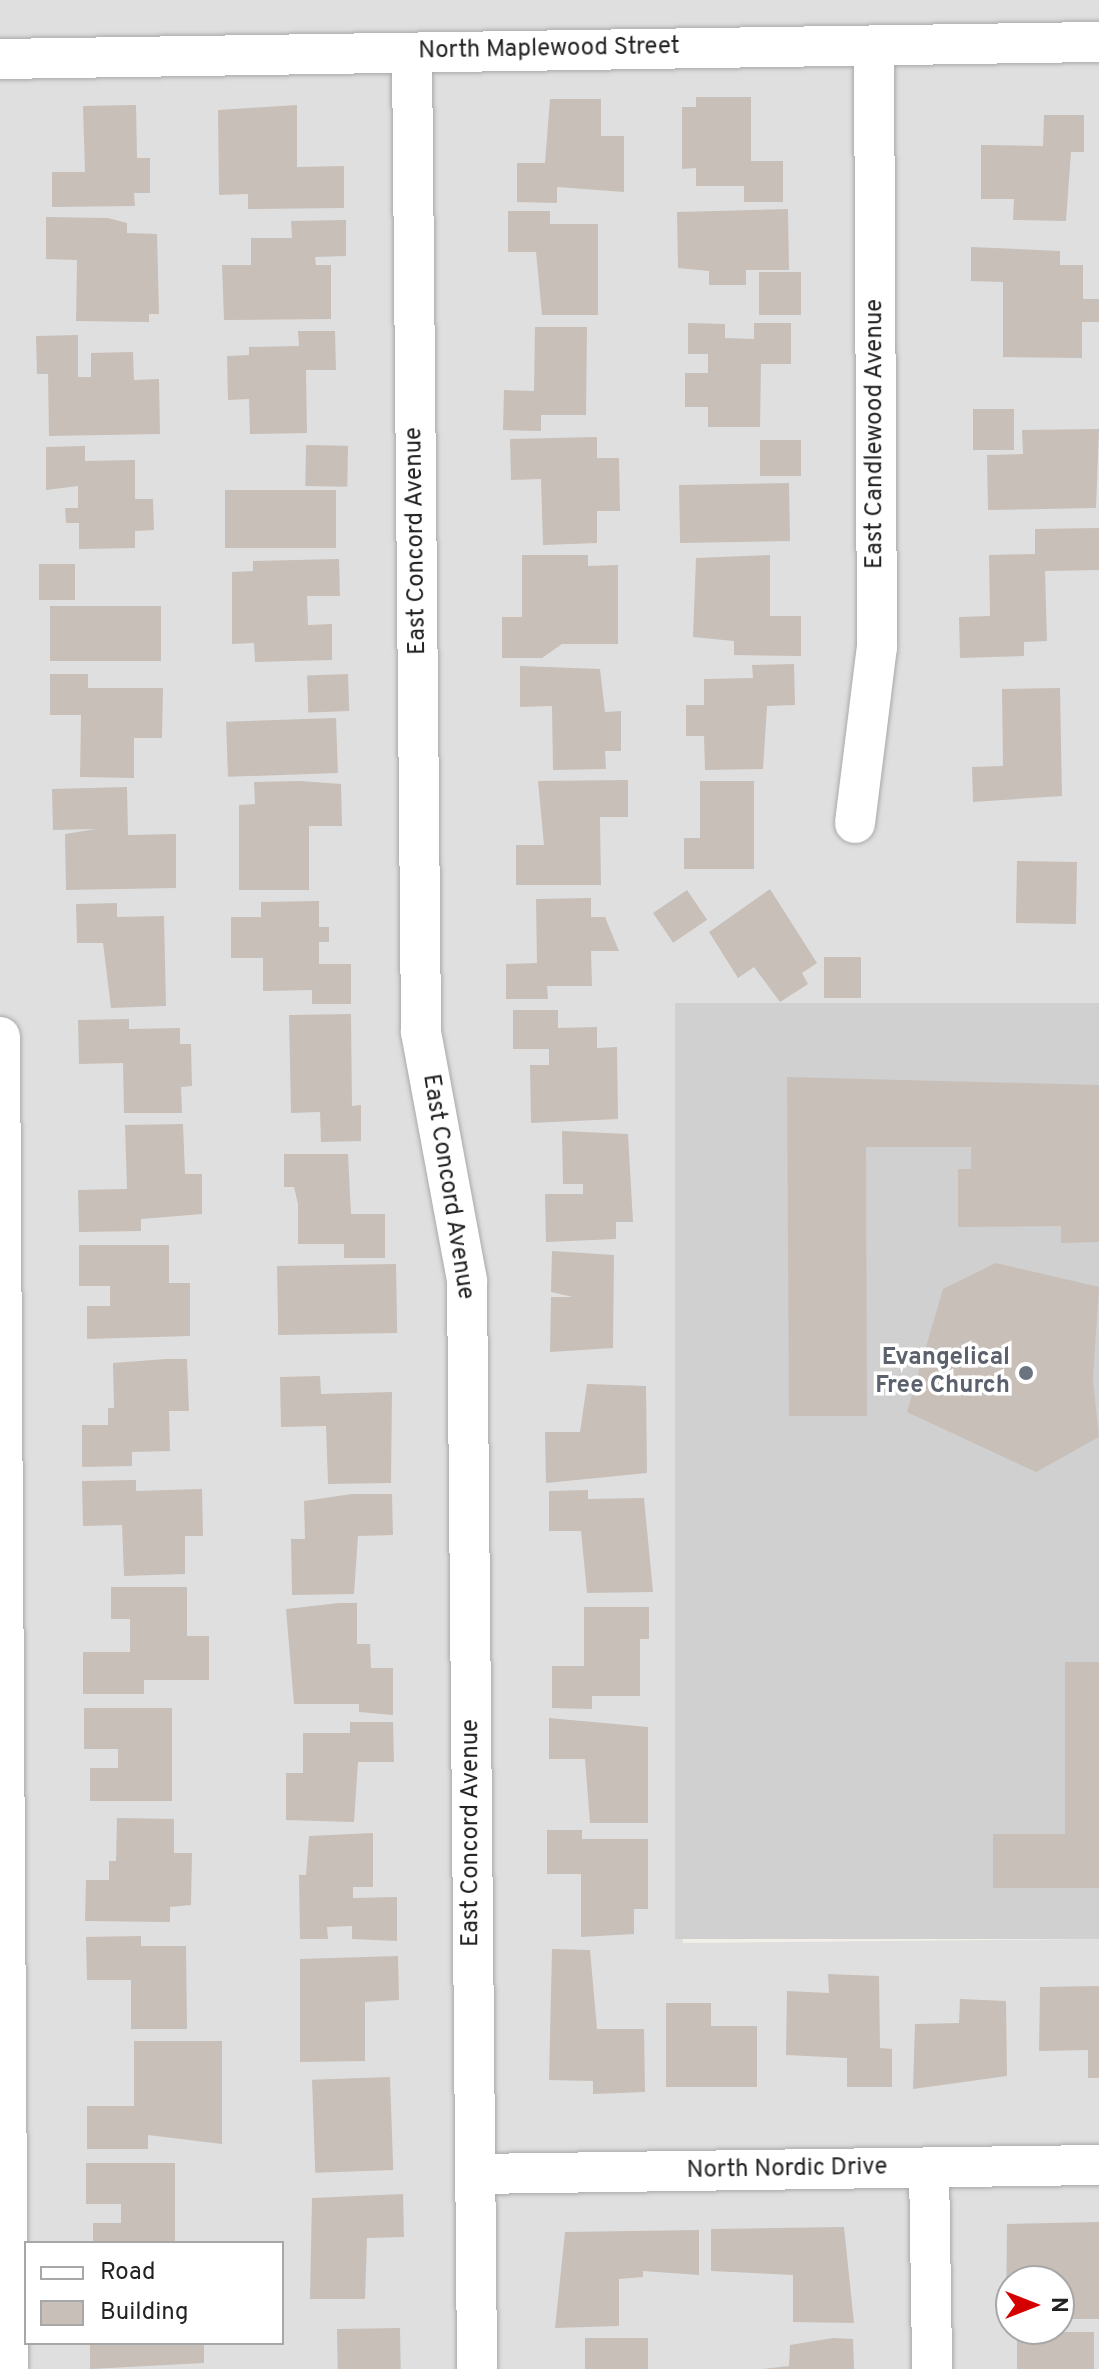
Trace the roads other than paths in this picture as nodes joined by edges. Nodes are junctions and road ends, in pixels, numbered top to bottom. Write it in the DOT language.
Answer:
graph roads {
  1 [pos="1099,42"];
  2 [pos="874,45"];
  3 [pos="412,53"];
  4 [pos="0,59"];
  5 [pos="855,823"];
  6 [pos="0,1037"];
  7 [pos="1099,2165"];
  8 [pos="929,2167"];
  9 [pos="475,2174"];
  10 [pos="8,2369"];
  11 [pos="477,2369"];
  12 [pos="932,2369"];
  1 -- 2 [label="street, North Maplewood Street"];
  2 -- 3 [label="street, North Maplewood Street"];
  2 -- 5 [label="street, East Candlewood Avenue"];
  3 -- 4 [label="street, North Maplewood Street"];
  3 -- 9 [label="street, East Concord Avenue"];
  6 -- 10 [label="street"];
  7 -- 8 [label="street, North Nordic Drive"];
  8 -- 9 [label="street, North Nordic Drive"];
  8 -- 12 [label="street"];
  9 -- 11 [label="street, East Concord Avenue"];
}
